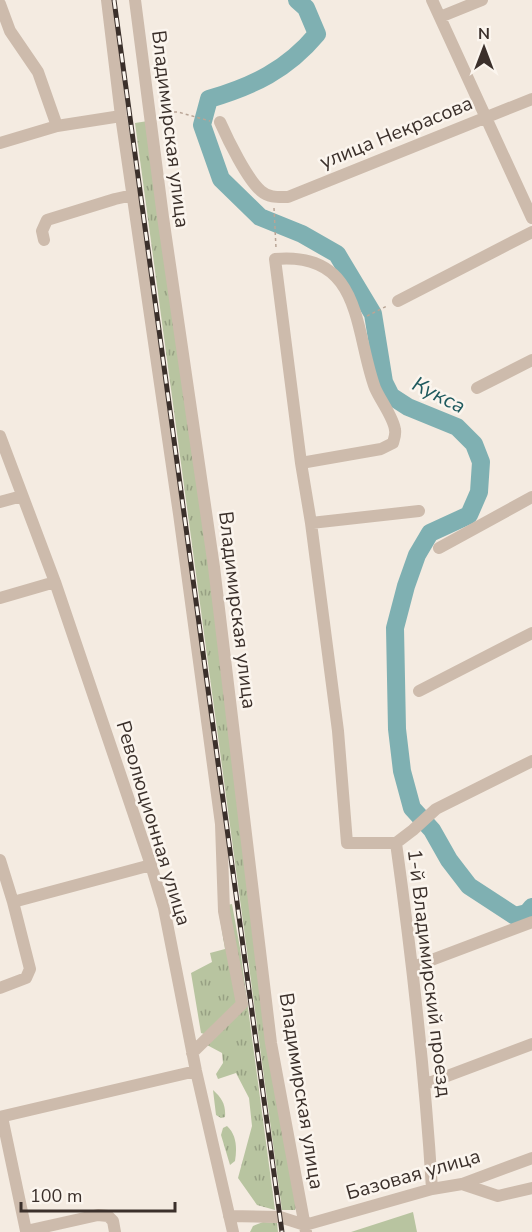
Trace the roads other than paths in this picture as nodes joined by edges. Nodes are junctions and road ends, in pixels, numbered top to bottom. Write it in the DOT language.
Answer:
graph roads {
  1 [pos="107,0"];
  2 [pos="135,0"];
  3 [pos="432,0"];
  4 [pos="482,0"];
  5 [pos="0,4"];
  6 [pos="440,17"];
  7 [pos="532,99"];
  8 [pos="121,116"];
  9 [pos="485,117"];
  10 [pos="215,122"];
  11 [pos="57,126"];
  12 [pos="0,143"];
  13 [pos="133,195"];
  14 [pos="532,218"];
  15 [pos="532,232"];
  16 [pos="44,240"];
  17 [pos="398,301"];
  18 [pos="532,360"];
  19 [pos="477,388"];
  20 [pos="0,436"];
  21 [pos="301,463"];
  22 [pos="22,496"];
  23 [pos="532,497"];
  24 [pos="0,502"];
  25 [pos="419,511"];
  26 [pos="311,523"];
  27 [pos="439,548"];
  28 [pos="55,582"];
  29 [pos="0,598"];
  30 [pos="532,633"];
  31 [pos="419,691"];
  32 [pos="532,760"];
  33 [pos="396,843"];
  34 [pos="0,860"];
  35 [pos="151,865"];
  36 [pos="13,902"];
  37 [pos="532,922"];
  38 [pos="413,967"];
  39 [pos="0,988"];
  40 [pos="532,1044"];
  41 [pos="192,1053"];
  42 [pos="196,1071"];
  43 [pos="426,1084"];
  44 [pos="1,1117"];
  45 [pos="532,1158"];
  46 [pos="462,1184"];
  47 [pos="532,1188"];
  48 [pos="432,1189"];
  49 [pos="229,1216"];
  50 [pos="305,1228"];
  51 [pos="24,1231"];
  52 [pos="115,1232"];
  53 [pos="233,1232"];
  1 -- 8 [label="street"];
  2 -- 50 [label="street, Владимирская улица"];
  3 -- 6 [label="street"];
  4 -- 6 [label="street"];
  5 -- 11 [label="street"];
  6 -- 9 [label="street"];
  7 -- 9 [label="street, улица Некрасова"];
  8 -- 11 [label="street"];
  8 -- 13 [label="street"];
  9 -- 10 [label="street, улица Некрасова"];
  9 -- 14 [label="street"];
  11 -- 12 [label="street"];
  13 -- 16 [label="street"];
  13 -- 41 [label="street"];
  15 -- 17 [label="street"];
  18 -- 19 [label="street"];
  20 -- 22 [label="street, Революционная улица"];
  21 -- 21 [label="street, 1-й Владимирский проезд"];
  21 -- 26 [label="street, 1-й Владимирский проезд"];
  22 -- 24 [label="street"];
  22 -- 28 [label="street, Революционная улица"];
  23 -- 27 [label="street"];
  25 -- 26 [label="street"];
  26 -- 33 [label="street, 1-й Владимирский проезд"];
  28 -- 29 [label="street"];
  28 -- 35 [label="street, Революционная улица"];
  30 -- 31 [label="street"];
  32 -- 33 [label="street"];
  33 -- 38 [label="street, 1-й Владимирский проезд"];
  34 -- 36 [label="street"];
  35 -- 36 [label="street"];
  35 -- 41 [label="street, Революционная улица"];
  36 -- 39 [label="street"];
  37 -- 38 [label="street"];
  38 -- 43 [label="street, 1-й Владимирский проезд"];
  40 -- 43 [label="street"];
  41 -- 42 [label="street, Революционная улица"];
  42 -- 44 [label="street"];
  42 -- 49 [label="street, Революционная улица"];
  43 -- 48 [label="street, 1-й Владимирский проезд"];
  44 -- 51 [label="street"];
  45 -- 46 [label="street, Базовая улица"];
  46 -- 47 [label="street"];
  46 -- 48 [label="street, Базовая улица"];
  48 -- 50 [label="street, Базовая улица"];
  49 -- 50 [label="street"];
  49 -- 53 [label="street, Революционная улица"];
  51 -- 52 [label="street"];
}
